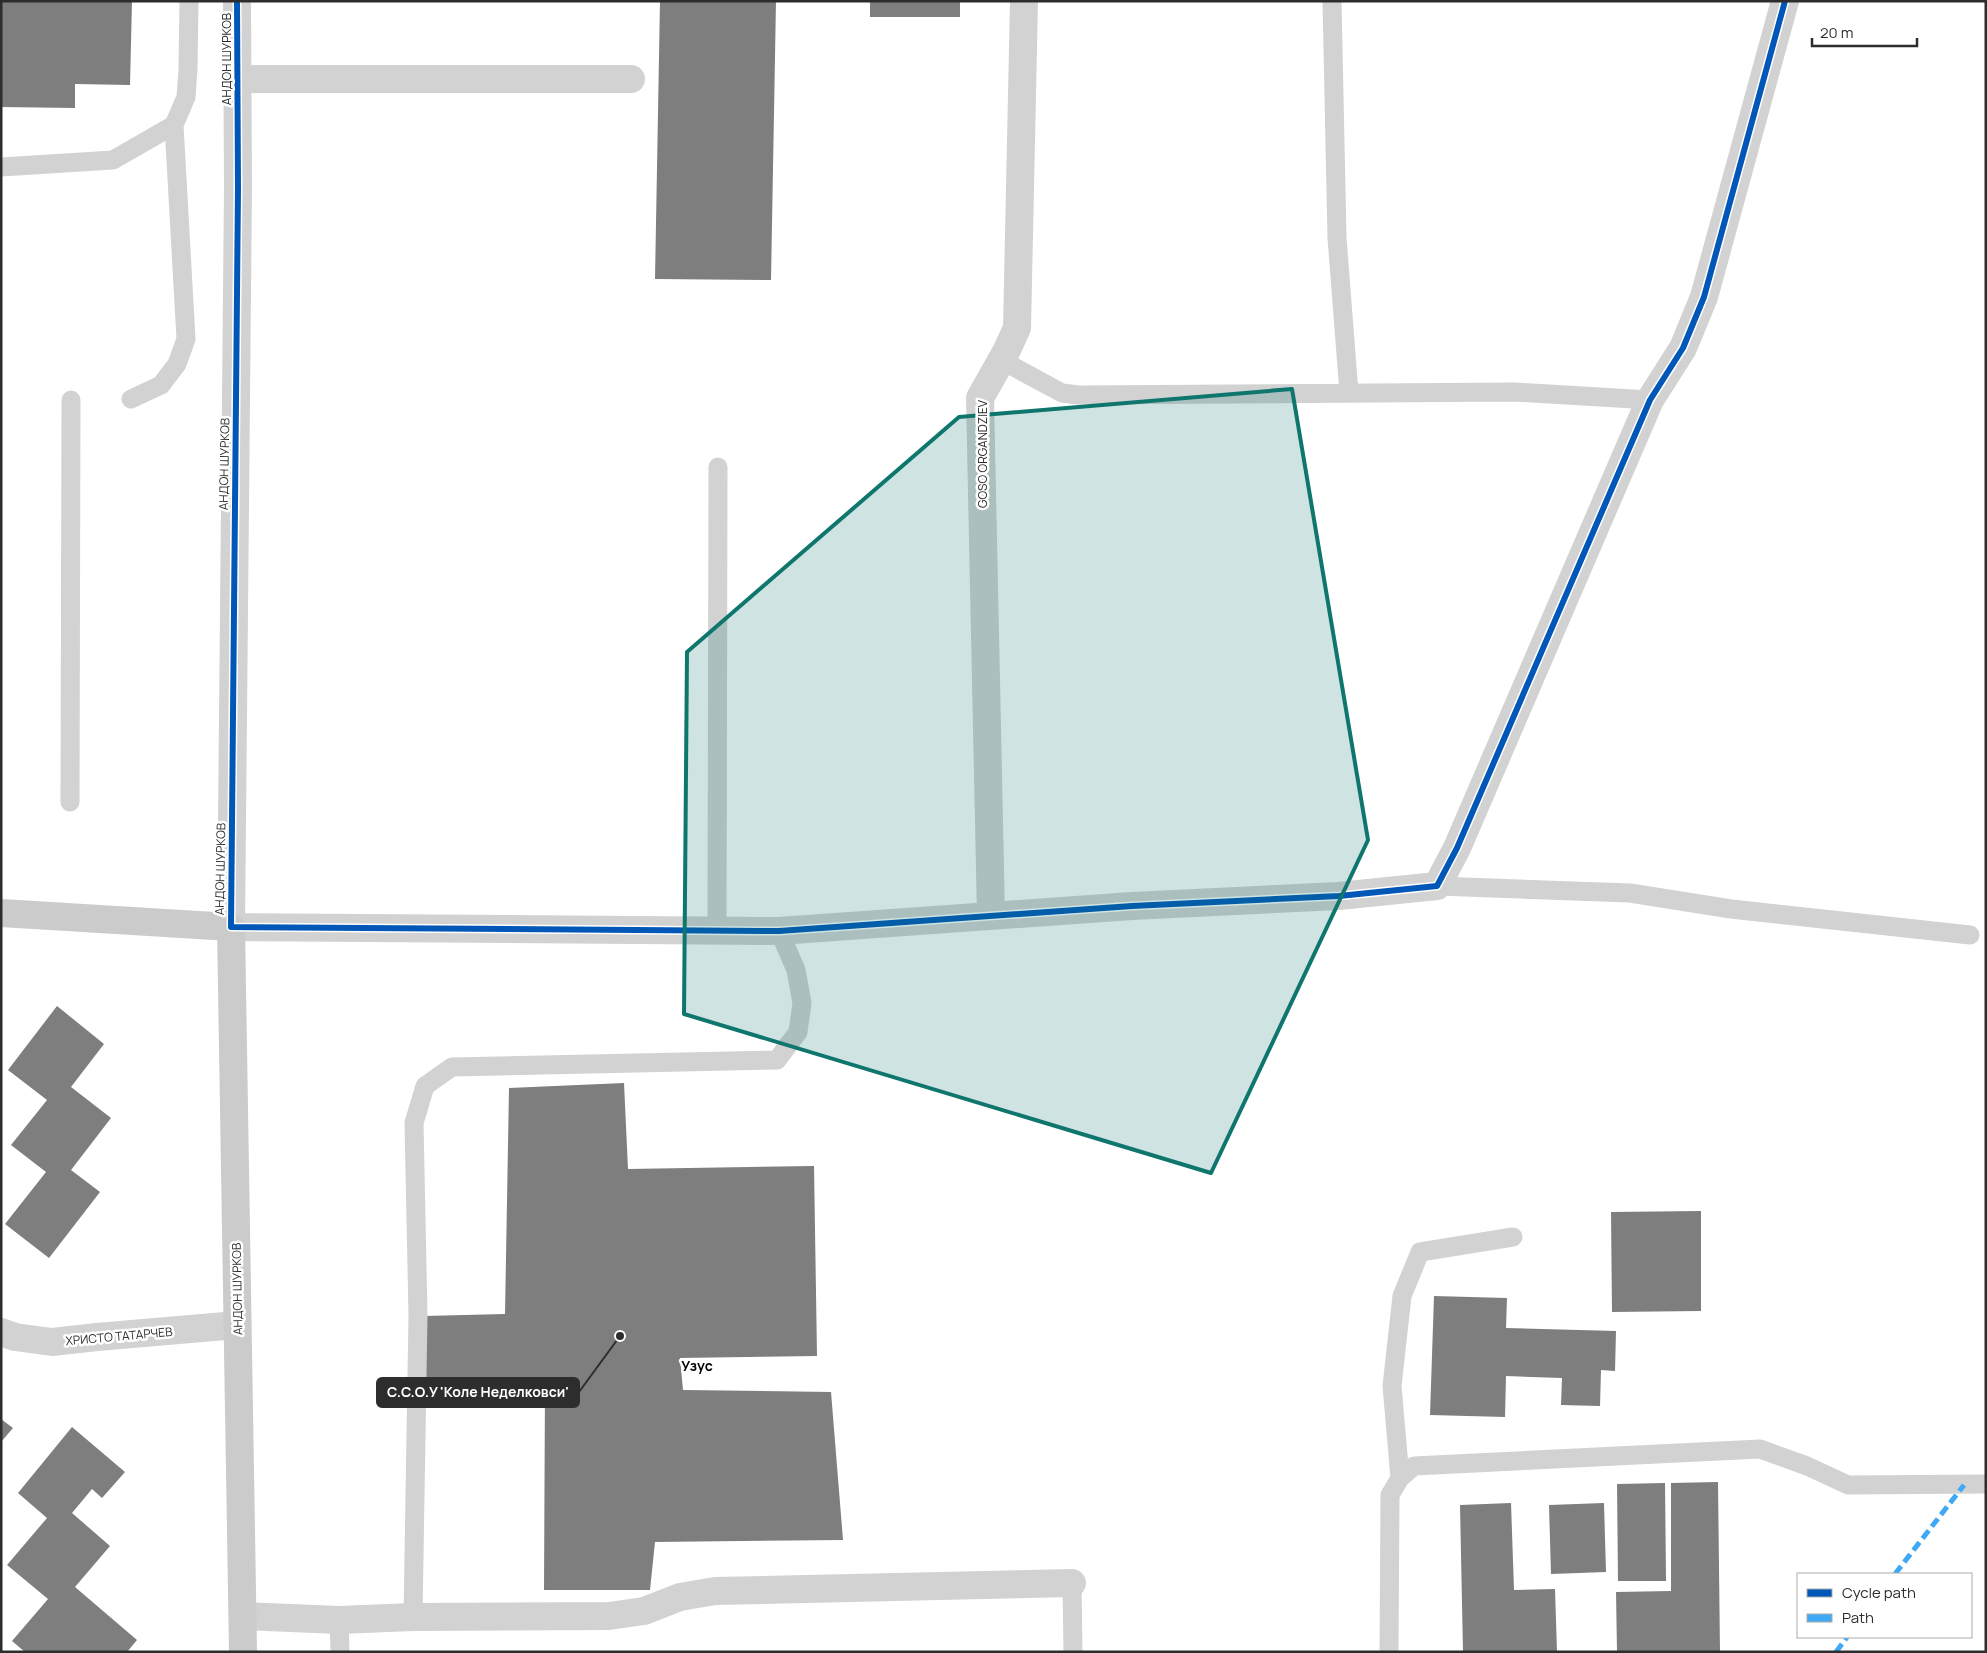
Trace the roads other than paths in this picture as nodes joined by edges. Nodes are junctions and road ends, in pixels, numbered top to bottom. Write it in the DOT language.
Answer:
graph roads {
  1 [pos="189,1"];
  2 [pos="237,1"];
  3 [pos="1024,1"];
  4 [pos="1332,1"];
  5 [pos="1784,1"];
  6 [pos="237,78"];
  7 [pos="630,78"];
  8 [pos="174,125"];
  9 [pos="1,167"];
  10 [pos="1001,360"];
  11 [pos="1349,393"];
  12 [pos="131,399"];
  13 [pos="71,400"];
  14 [pos="1650,400"];
  15 [pos="718,467"];
  16 [pos="70,802"];
  17 [pos="1436,886"];
  18 [pos="1,914"];
  19 [pos="991,916"];
  20 [pos="231,927"];
  21 [pos="717,931"];
  22 [pos="779,931"];
  23 [pos="1970,935"];
  24 [pos="1513,1236"];
  25 [pos="237,1325"];
  26 [pos="1,1332"];
  27 [pos="1400,1478"];
  28 [pos="1986,1484"];
  29 [pos="1072,1583"];
  30 [pos="243,1616"];
  31 [pos="413,1617"];
  32 [pos="339,1620"];
  33 [pos="243,1652"];
  34 [pos="340,1652"];
  35 [pos="1073,1652"];
  36 [pos="1389,1652"];
  1 -- 8 [label="lane"];
  2 -- 6 [label="street, АНДОН ШУРКОВ"];
  3 -- 10 [label="street, GOSO ORGANDZIEV"];
  4 -- 11 [label="lane"];
  5 -- 14 [label="street"];
  6 -- 7 [label="street"];
  6 -- 20 [label="street, АНДОН ШУРКОВ"];
  8 -- 9 [label="lane"];
  8 -- 12 [label="lane"];
  10 -- 11 [label="lane"];
  10 -- 19 [label="street, GOSO ORGANDZIEV"];
  11 -- 14 [label="lane"];
  13 -- 16 [label="lane"];
  14 -- 17 [label="street"];
  15 -- 21 [label="lane"];
  17 -- 19 [label="street"];
  17 -- 23 [label="lane"];
  18 -- 20 [label="main road, АНДОН ШУРКОВ"];
  19 -- 22 [label="street"];
  20 -- 21 [label="street"];
  20 -- 25 [label="main road, АНДОН ШУРКОВ"];
  21 -- 22 [label="street"];
  22 -- 31 [label="lane"];
  24 -- 27 [label="lane"];
  25 -- 26 [label="street, ХРИСТО ТАТАРЧЕВ"];
  25 -- 30 [label="main road, АНДОН ШУРКОВ"];
  27 -- 28 [label="lane"];
  27 -- 36 [label="lane"];
  29 -- 31 [label="street"];
  29 -- 35 [label="lane"];
  30 -- 32 [label="street"];
  30 -- 33 [label="main road, АНДОН ШУРКОВ"];
  31 -- 32 [label="street"];
  32 -- 34 [label="lane"];
}
